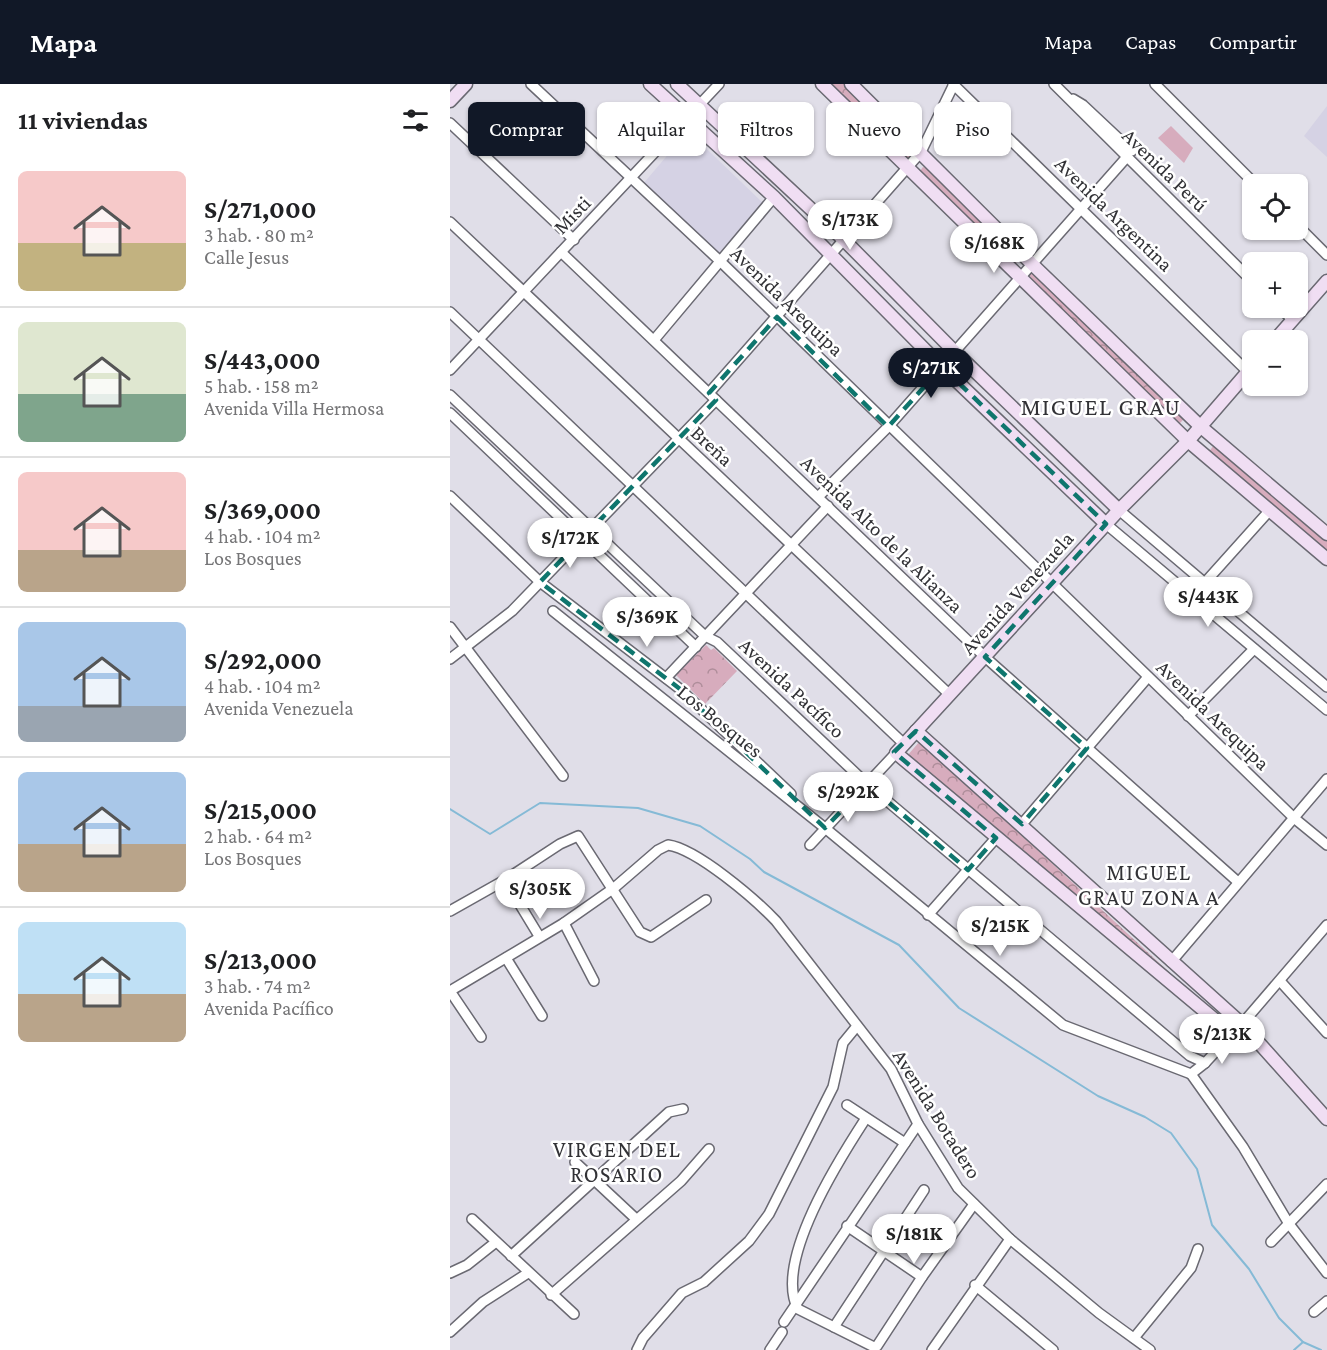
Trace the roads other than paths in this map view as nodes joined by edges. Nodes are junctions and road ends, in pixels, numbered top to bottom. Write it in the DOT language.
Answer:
graph roads {
  1 [pos="466,84"];
  2 [pos="531,84"];
  3 [pos="650,84"];
  4 [pos="677,84"];
  5 [pos="719,84"];
  6 [pos="822,84"];
  7 [pos="851,84"];
  8 [pos="954,84"];
  9 [pos="1054,84"];
  10 [pos="1155,84"];
  11 [pos="450,101"];
  12 [pos="668,102"];
  13 [pos="696,102"];
  14 [pos="703,102"];
  15 [pos="870,102"];
  16 [pos="706,112"];
  17 [pos="450,123"];
  18 [pos="706,137"];
  19 [pos="922,150"];
  20 [pos="922,153"];
  21 [pos="1129,154"];
  22 [pos="653,156"];
  23 [pos="918,156"];
  24 [pos="909,167"];
  25 [pos="1245,174"];
  26 [pos="630,180"];
  27 [pos="774,197"];
  28 [pos="1081,208"];
  29 [pos="450,222"];
  30 [pos="1308,236"];
  31 [pos="843,238"];
  32 [pos="574,240"];
  33 [pos="561,252"];
  34 [pos="831,253"];
  35 [pos="1327,255"];
  36 [pos="721,262"];
  37 [pos="1033,265"];
  38 [pos="1242,271"];
  39 [pos="1020,279"];
  40 [pos="1327,281"];
  41 [pos="524,292"];
  42 [pos="450,312"];
  43 [pos="777,317"];
  44 [pos="1293,320"];
  45 [pos="1284,330"];
  46 [pos="479,339"];
  47 [pos="654,340"];
  48 [pos="955,352"];
  49 [pos="1242,361"];
  50 [pos="942,367"];
  51 [pos="450,370"];
  52 [pos="1242,378"];
  53 [pos="450,394"];
  54 [pos="712,397"];
  55 [pos="450,413"];
  56 [pos="1200,426"];
  57 [pos="888,427"];
  58 [pos="679,439"];
  59 [pos="1188,441"];
  60 [pos="633,484"];
  61 [pos="450,496"];
  62 [pos="818,497"];
  63 [pos="828,506"];
  64 [pos="1119,510"];
  65 [pos="1270,510"];
  66 [pos="1106,524"];
  67 [pos="591,529"];
  68 [pos="1327,534"];
  69 [pos="582,538"];
  70 [pos="792,544"];
  71 [pos="1327,559"];
  72 [pos="540,582"];
  73 [pos="1204,582"];
  74 [pos="1052,584"];
  75 [pos="746,592"];
  76 [pos="1192,597"];
  77 [pos="553,611"];
  78 [pos="450,627"];
  79 [pos="705,636"];
  80 [pos="696,647"];
  81 [pos="466,648"];
  82 [pos="1254,649"];
  83 [pos="986,657"];
  84 [pos="450,659"];
  85 [pos="1148,677"];
  86 [pos="666,678"];
  87 [pos="1327,687"];
  88 [pos="950,695"];
  89 [pos="1327,710"];
  90 [pos="1188,716"];
  91 [pos="916,731"];
  92 [pos="900,748"];
  93 [pos="1087,748"];
  94 [pos="563,776"];
  95 [pos="1327,779"];
  96 [pos="867,783"];
  97 [pos="1294,818"];
  98 [pos="1022,824"];
  99 [pos="823,826"];
  100 [pos="996,838"];
  101 [pos="810,845"];
  102 [pos="1327,845"];
  103 [pos="968,870"];
  104 [pos="505,880"];
  105 [pos="1238,882"];
  106 [pos="614,888"];
  107 [pos="706,900"];
  108 [pos="450,912"];
  109 [pos="928,915"];
  110 [pos="564,923"];
  111 [pos="1327,925"];
  112 [pos="539,936"];
  113 [pos="506,958"];
  114 [pos="1170,962"];
  115 [pos="594,981"];
  116 [pos="1280,981"];
  117 [pos="450,991"];
  118 [pos="542,1016"];
  119 [pos="1242,1024"];
  120 [pos="857,1026"];
  121 [pos="1327,1033"];
  122 [pos="1232,1034"];
  123 [pos="481,1037"];
  124 [pos="1205,1064"];
  125 [pos="1191,1074"];
  126 [pos="847,1105"];
  127 [pos="683,1109"];
  128 [pos="866,1118"];
  129 [pos="1327,1119"];
  130 [pos="918,1124"];
  131 [pos="905,1143"];
  132 [pos="709,1149"];
  133 [pos="575,1162"];
  134 [pos="595,1180"];
  135 [pos="1327,1184"];
  136 [pos="924,1191"];
  137 [pos="974,1204"];
  138 [pos="472,1219"];
  139 [pos="636,1219"];
  140 [pos="1289,1224"];
  141 [pos="847,1226"];
  142 [pos="1010,1239"];
  143 [pos="496,1242"];
  144 [pos="1271,1242"];
  145 [pos="1198,1249"];
  146 [pos="885,1252"];
  147 [pos="511,1256"];
  148 [pos="1327,1272"];
  149 [pos="450,1273"];
  150 [pos="528,1274"];
  151 [pos="922,1277"];
  152 [pos="975,1285"];
  153 [pos="551,1294"];
  154 [pos="1327,1301"];
  155 [pos="795,1303"];
  156 [pos="1314,1311"];
  157 [pos="574,1314"];
  158 [pos="834,1327"];
  159 [pos="450,1332"];
  160 [pos="1134,1338"];
  161 [pos="637,1350"];
  162 [pos="770,1350"];
  163 [pos="932,1350"];
  164 [pos="1053,1350"];
  165 [pos="1150,1350"];
  1 -- 11 [label="street"];
  2 -- 26 [label="street, Avenida Arequipa"];
  3 -- 12 [label="street"];
  4 -- 13 [label="street"];
  5 -- 14 [label="street, Misti"];
  6 -- 24 [label="street"];
  7 -- 15 [label="street"];
  8 -- 19 [label="street"];
  8 -- 28 [label="street, Avenida Argentina"];
  9 -- 21 [label="street, Avenida Perú"];
  10 -- 25 [label="street"];
  16 -- 31 [label="street"];
  17 -- 32 [label="street"];
  18 -- 27 [label="street"];
  20 -- 37 [label="street"];
  21 -- 28 [label="street"];
  21 -- 38 [label="street, Avenida Perú"];
  22 -- 26 [label="street, Misti"];
  23 -- 24 [label="street"];
  24 -- 31 [label="street"];
  24 -- 39 [label="street"];
  26 -- 32 [label="street, Misti"];
  26 -- 36 [label="street, Avenida Arequipa"];
  27 -- 34 [label="street"];
  27 -- 36 [label="street"];
  28 -- 37 [label="street"];
  28 -- 49 [label="street, Avenida Argentina"];
  29 -- 41 [label="street, Breña"];
  30 -- 35 [label="street"];
  31 -- 34 [label="street"];
  31 -- 48 [label="street"];
  32 -- 33 [label="street, Misti"];
  33 -- 41 [label="street, Misti"];
  33 -- 47 [label="street, Avenida Alto de la Alianza"];
  34 -- 43 [label="street"];
  34 -- 50 [label="street"];
  36 -- 43 [label="street, Avenida Arequipa"];
  36 -- 47 [label="street"];
  37 -- 39 [label="street"];
  37 -- 56 [label="street"];
  39 -- 48 [label="street"];
  39 -- 59 [label="street"];
  40 -- 44 [label="street"];
  41 -- 46 [label="street, Misti"];
  41 -- 58 [label="street, Breña"];
  42 -- 46 [label="street"];
  43 -- 54 [label="street"];
  43 -- 57 [label="street, Avenida Arequipa"];
  44 -- 45 [label="street"];
  46 -- 51 [label="street, Misti"];
  46 -- 60 [label="street"];
  47 -- 54 [label="street, Avenida Alto de la Alianza"];
  48 -- 50 [label="street"];
  48 -- 64 [label="street"];
  50 -- 57 [label="street"];
  50 -- 66 [label="street"];
  52 -- 56 [label="street, Avenida Venezuela"];
  53 -- 67 [label="street, Avenida Pacífico"];
  54 -- 58 [label="street"];
  54 -- 62 [label="street, Avenida Alto de la Alianza"];
  55 -- 69 [label="street"];
  56 -- 59 [label="street, Avenida Venezuela"];
  56 -- 68 [label="street"];
  57 -- 62 [label="street"];
  57 -- 74 [label="street, Avenida Arequipa"];
  58 -- 60 [label="street"];
  58 -- 70 [label="street, Breña"];
  59 -- 64 [label="street, Avenida Venezuela"];
  59 -- 65 [label="street"];
  60 -- 67 [label="street"];
  60 -- 75 [label="street"];
  61 -- 72 [label="street"];
  62 -- 63 [label="street, Avenida Alto de la Alianza"];
  63 -- 70 [label="street"];
  63 -- 83 [label="street, Avenida Alto de la Alianza"];
  64 -- 66 [label="street, Avenida Venezuela"];
  64 -- 73 [label="street"];
  65 -- 71 [label="street"];
  65 -- 73 [label="street"];
  66 -- 74 [label="street, Avenida Venezuela"];
  66 -- 76 [label="street"];
  67 -- 69 [label="street"];
  67 -- 79 [label="street, Avenida Pacífico"];
  69 -- 72 [label="street"];
  69 -- 80 [label="street"];
  70 -- 75 [label="street"];
  70 -- 88 [label="street, Breña"];
  72 -- 81 [label="street"];
  72 -- 86 [label="street"];
  73 -- 76 [label="street"];
  73 -- 87 [label="street"];
  74 -- 83 [label="street, Avenida Venezuela"];
  74 -- 85 [label="street, Avenida Arequipa"];
  75 -- 79 [label="street"];
  75 -- 92 [label="street"];
  76 -- 82 [label="street"];
  77 -- 99 [label="street, Los Bosques"];
  78 -- 81 [label="street"];
  79 -- 80 [label="street"];
  79 -- 96 [label="street, Avenida Pacífico"];
  80 -- 86 [label="street"];
  81 -- 84 [label="street"];
  81 -- 94 [label="street"];
  82 -- 89 [label="street"];
  82 -- 90 [label="street"];
  83 -- 88 [label="street, Avenida Venezuela"];
  83 -- 93 [label="street, Avenida Alto de la Alianza"];
  85 -- 90 [label="street, Avenida Arequipa"];
  85 -- 93 [label="street"];
  86 -- 99 [label="street"];
  88 -- 91 [label="street, Avenida Venezuela"];
  90 -- 97 [label="street, Avenida Arequipa"];
  91 -- 92 [label="street, Avenida Venezuela"];
  91 -- 98 [label="street"];
  92 -- 96 [label="street, Avenida Venezuela"];
  92 -- 100 [label="street"];
  93 -- 98 [label="street"];
  93 -- 105 [label="street, Avenida Alto de la Alianza"];
  95 -- 97 [label="street"];
  96 -- 99 [label="street, Avenida Venezuela"];
  96 -- 103 [label="street, Avenida Pacífico"];
  97 -- 102 [label="street, Avenida Arequipa"];
  97 -- 105 [label="street"];
  98 -- 114 [label="street"];
  99 -- 101 [label="street, Avenida Venezuela"];
  99 -- 109 [label="street, Los Bosques"];
  100 -- 103 [label="street"];
  100 -- 122 [label="street"];
  103 -- 109 [label="street"];
  103 -- 124 [label="street, Avenida Pacífico"];
  104 -- 106 [label="street"];
  104 -- 108 [label="street"];
  104 -- 112 [label="street"];
  105 -- 114 [label="street"];
  106 -- 107 [label="street"];
  106 -- 110 [label="street"];
  106 -- 120 [label="street, Avenida Botadero"];
  109 -- 125 [label="street, Los Bosques"];
  110 -- 112 [label="street"];
  110 -- 115 [label="street"];
  111 -- 116 [label="street"];
  112 -- 113 [label="street"];
  113 -- 117 [label="street"];
  113 -- 118 [label="street"];
  114 -- 119 [label="street"];
  116 -- 119 [label="street"];
  116 -- 121 [label="street"];
  117 -- 123 [label="street"];
  119 -- 122 [label="street"];
  119 -- 129 [label="street"];
  120 -- 130 [label="street, Avenida Botadero"];
  120 -- 161 [label="street"];
  122 -- 124 [label="street"];
  124 -- 125 [label="street"];
  125 -- 140 [label="street"];
  126 -- 128 [label="street"];
  127 -- 134 [label="street"];
  128 -- 131 [label="street"];
  128 -- 155 [label="street"];
  130 -- 131 [label="street"];
  130 -- 137 [label="street, Avenida Botadero"];
  131 -- 141 [label="street"];
  132 -- 139 [label="street"];
  133 -- 134 [label="street"];
  134 -- 139 [label="street"];
  134 -- 147 [label="street"];
  135 -- 140 [label="street"];
  136 -- 146 [label="street"];
  137 -- 142 [label="street, Avenida Botadero"];
  137 -- 151 [label="street"];
  138 -- 143 [label="street"];
  139 -- 153 [label="street"];
  140 -- 144 [label="street"];
  140 -- 148 [label="street"];
  141 -- 146 [label="street"];
  141 -- 155 [label="street"];
  142 -- 152 [label="street"];
  142 -- 160 [label="street, Avenida Botadero"];
  143 -- 147 [label="street"];
  143 -- 149 [label="street"];
  145 -- 160 [label="street"];
  146 -- 151 [label="street"];
  146 -- 158 [label="street"];
  147 -- 150 [label="street"];
  150 -- 153 [label="street"];
  150 -- 159 [label="street"];
  151 -- 158 [label="street"];
  152 -- 163 [label="street"];
  152 -- 164 [label="street"];
  153 -- 157 [label="street"];
  154 -- 156 [label="street"];
  155 -- 158 [label="street"];
  155 -- 162 [label="street"];
  160 -- 165 [label="street, Avenida Botadero"];
}
